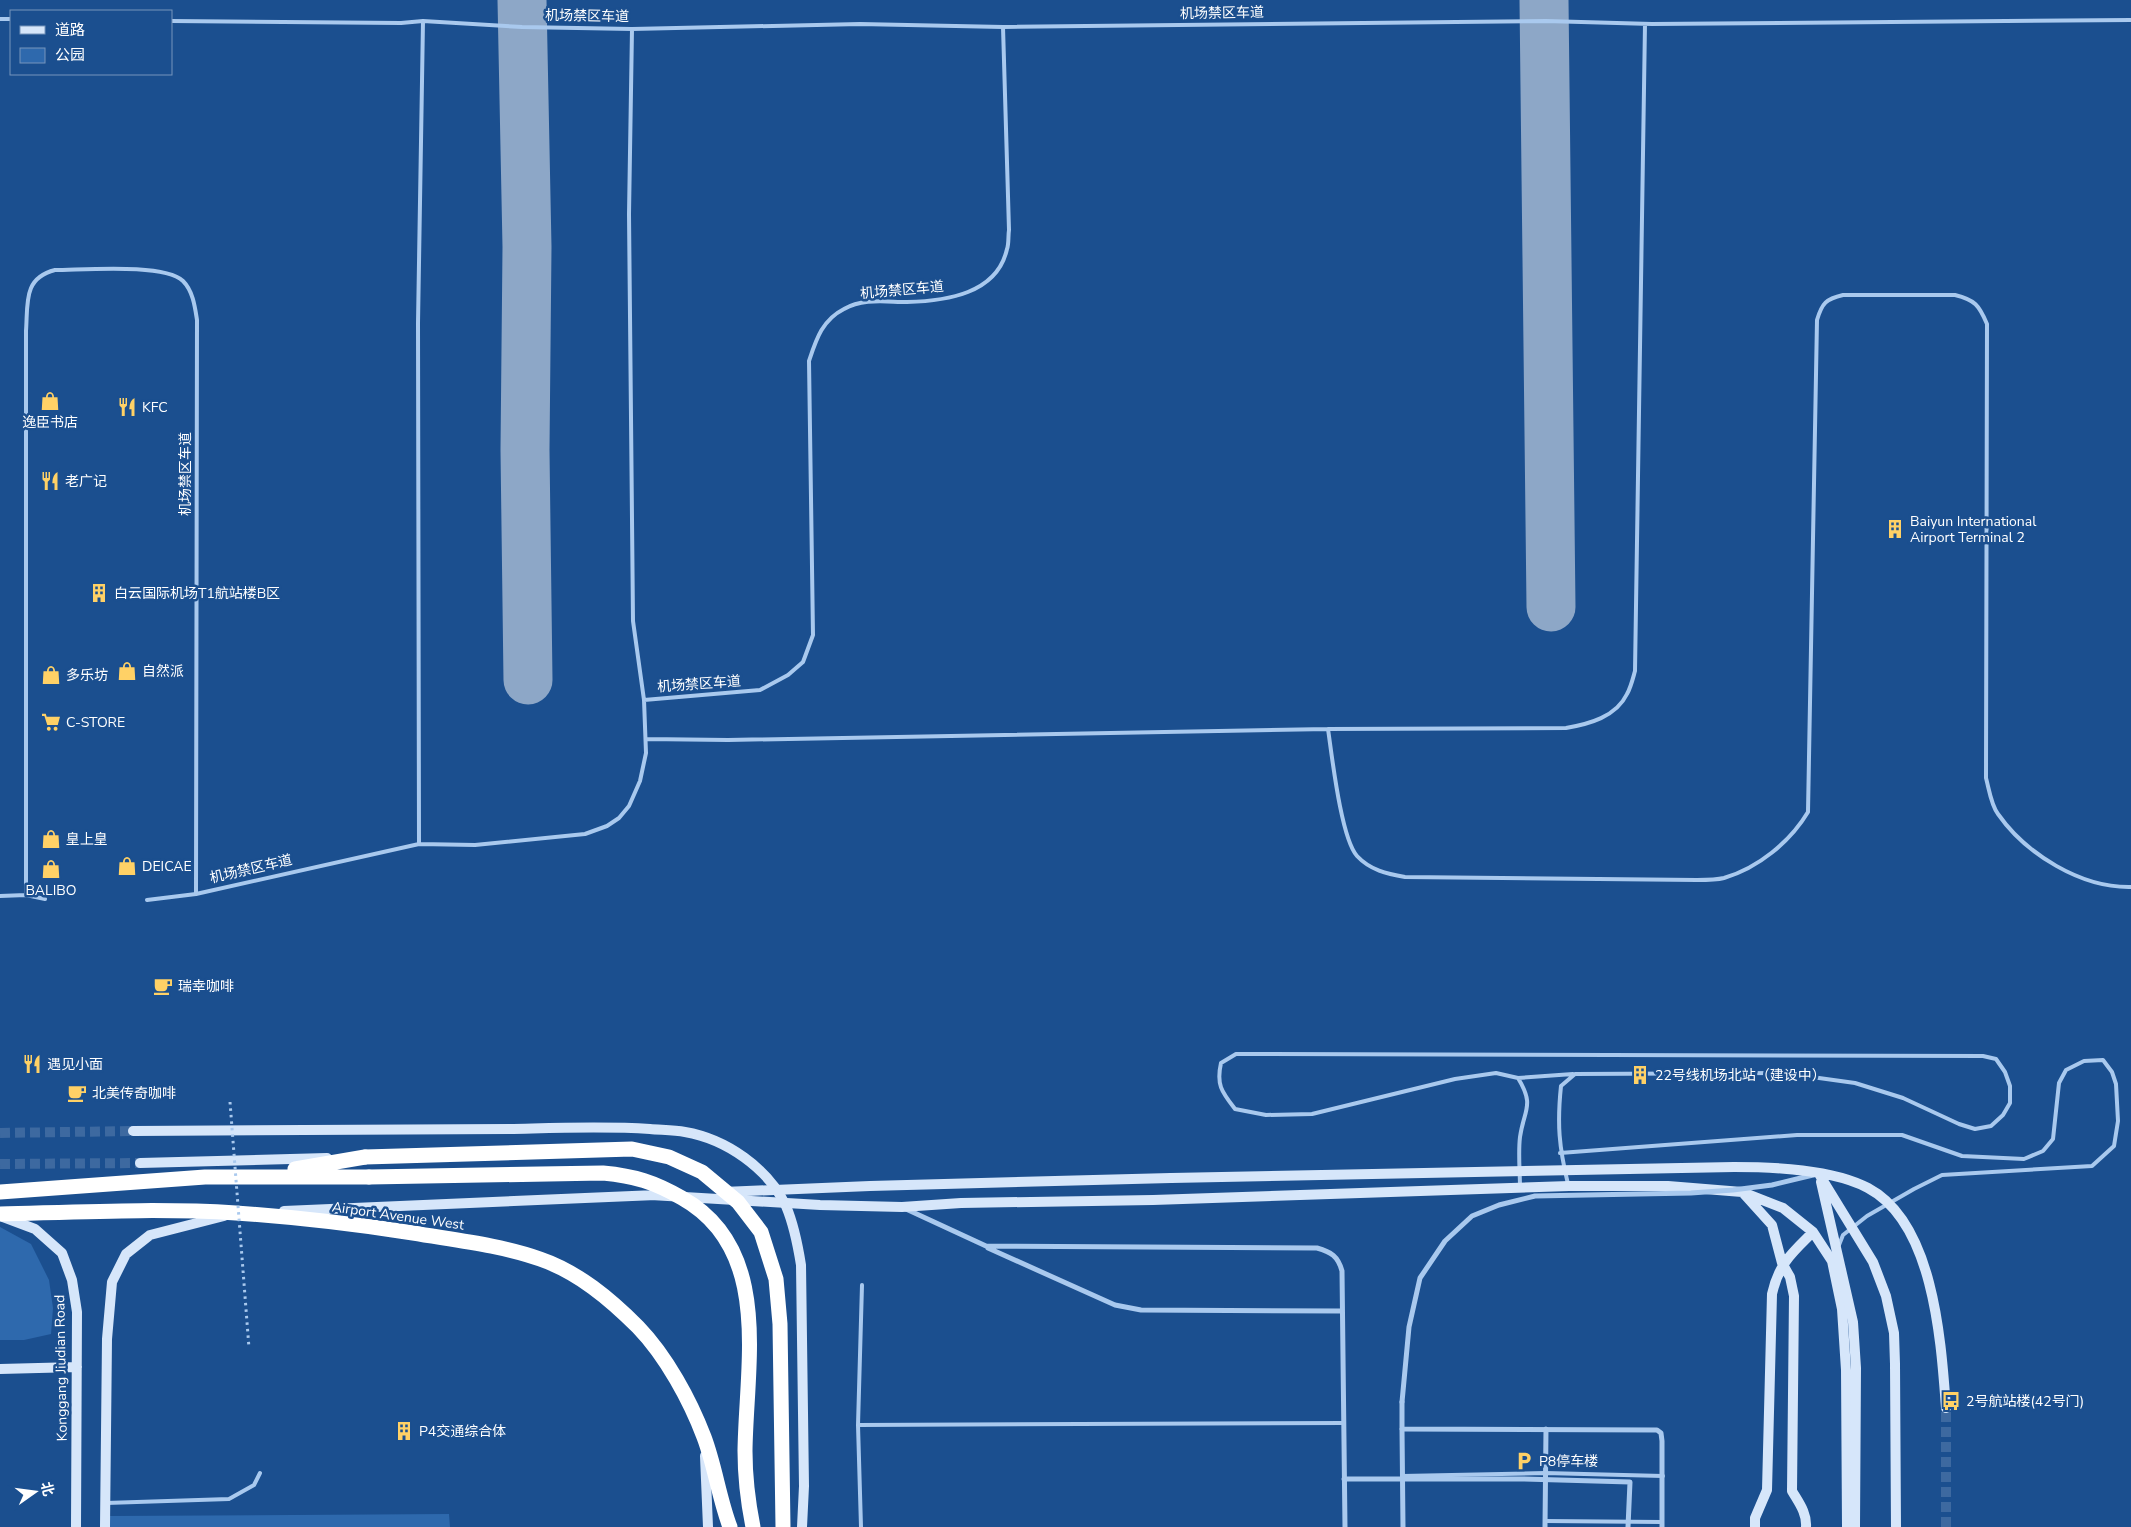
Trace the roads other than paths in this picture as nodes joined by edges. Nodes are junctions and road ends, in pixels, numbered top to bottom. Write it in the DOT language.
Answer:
graph roads {
  1 [pos="2131,20"];
  2 [pos="172,21"];
  3 [pos="423,21"];
  4 [pos="1645,24"];
  5 [pos="1003,27"];
  6 [pos="632,29"];
  7 [pos="644,700"];
  8 [pos="1328,729"];
  9 [pos="646,739"];
  10 [pos="419,844"];
  11 [pos="2131,887"];
  12 [pos="196,894"];
  13 [pos="26,895"];
  14 [pos="0,896"];
  15 [pos="45,899"];
  16 [pos="147,900"];
  17 [pos="1575,1074"];
  18 [pos="1518,1078"];
  19 [pos="133,1131"];
  20 [pos="1560,1153"];
  21 [pos="365,1157"];
  22 [pos="140,1163"];
  23 [pos="1819,1174"];
  24 [pos="258,1176"];
  25 [pos="1569,1186"];
  26 [pos="1520,1189"];
  27 [pos="0,1192"];
  28 [pos="1742,1192"];
  29 [pos="651,1195"];
  30 [pos="902,1207"];
  31 [pos="236,1213"];
  32 [pos="0,1215"];
  33 [pos="1813,1232"];
  34 [pos="986,1246"];
  35 [pos="1832,1261"];
  36 [pos="1782,1263"];
  37 [pos="862,1285"];
  38 [pos="1342,1311"];
  39 [pos="77,1367"];
  40 [pos="0,1369"];
  41 [pos="1946,1408"];
  42 [pos="1343,1422"];
  43 [pos="858,1425"];
  44 [pos="1402,1429"];
  45 [pos="1546,1429"];
  46 [pos="704,1439"];
  47 [pos="260,1472"];
  48 [pos="1545,1473"];
  49 [pos="1402,1476"];
  50 [pos="1663,1476"];
  51 [pos="1344,1479"];
  52 [pos="105,1503"];
  53 [pos="1545,1524"];
  54 [pos="1662,1524"];
  55 [pos="76,1527"];
  56 [pos="105,1527"];
  57 [pos="708,1527"];
  58 [pos="730,1527"];
  59 [pos="753,1527"];
  60 [pos="784,1527"];
  61 [pos="802,1527"];
  62 [pos="861,1527"];
  63 [pos="1344,1527"];
  64 [pos="1403,1527"];
  65 [pos="1628,1527"];
  66 [pos="1755,1527"];
  67 [pos="1806,1527"];
  68 [pos="1847,1527"];
  69 [pos="1855,1527"];
  70 [pos="1896,1527"];
  1 -- 4 [label="lane, 机场禁区车道"];
  2 -- 3 [label="lane, 机场禁区车道"];
  3 -- 6 [label="lane, 机场禁区车道"];
  3 -- 10 [label="lane"];
  4 -- 5 [label="lane, 机场禁区车道"];
  4 -- 8 [label="lane"];
  5 -- 6 [label="lane, 机场禁区车道"];
  5 -- 7 [label="lane, 机场禁区车道"];
  6 -- 7 [label="lane"];
  7 -- 9 [label="lane, 机场禁区车道"];
  8 -- 9 [label="lane"];
  8 -- 11 [label="lane"];
  9 -- 10 [label="lane, 机场禁区车道"];
  10 -- 12 [label="lane, 机场禁区车道"];
  12 -- 13 [label="lane, 机场禁区车道"];
  12 -- 16 [label="lane"];
  13 -- 14 [label="lane"];
  13 -- 15 [label="lane"];
  17 -- 18 [label="lane"];
  17 -- 18 [label="lane"];
  17 -- 20 [label="lane"];
  18 -- 26 [label="lane"];
  19 -- 61 [label="main road, bridge"];
  20 -- 25 [label="lane"];
  20 -- 35 [label="lane"];
  21 -- 22 [label="main road"];
  21 -- 24 [label="highway"];
  21 -- 60 [label="highway, bridge"];
  23 -- 29 [label="main road, bridge"];
  23 -- 41 [label="main road, bridge"];
  23 -- 44 [label="street, bridge"];
  23 -- 69 [label="main road, bridge"];
  23 -- 70 [label="main road, bridge"];
  24 -- 27 [label="highway"];
  24 -- 59 [label="highway, bridge"];
  25 -- 26 [label="main road"];
  25 -- 28 [label="main road"];
  26 -- 30 [label="main road"];
  28 -- 33 [label="main road"];
  28 -- 36 [label="main road"];
  29 -- 30 [label="main road"];
  29 -- 31 [label="main road"];
  30 -- 34 [label="street"];
  31 -- 32 [label="highway, Airport Avenue West"];
  31 -- 46 [label="highway, Airport Avenue West"];
  31 -- 52 [label="main road"];
  32 -- 39 [label="main road, Konggang Jiudian Road"];
  33 -- 35 [label="main road"];
  33 -- 36 [label="main road"];
  34 -- 38 [label="street"];
  34 -- 38 [label="street"];
  35 -- 68 [label="main road"];
  36 -- 66 [label="main road"];
  36 -- 67 [label="main road"];
  37 -- 43 [label="lane"];
  38 -- 42 [label="street"];
  39 -- 40 [label="main road"];
  39 -- 55 [label="main road, Konggang Jiudian Road"];
  42 -- 43 [label="lane"];
  42 -- 51 [label="street"];
  43 -- 62 [label="lane"];
  44 -- 45 [label="street"];
  44 -- 49 [label="street, bridge"];
  45 -- 48 [label="street, bridge"];
  45 -- 50 [label="street"];
  46 -- 57 [label="main road, Airport Avenue West"];
  46 -- 58 [label="highway, Airport Avenue West"];
  47 -- 52 [label="lane"];
  48 -- 49 [label="lane"];
  48 -- 50 [label="lane"];
  48 -- 53 [label="street, bridge"];
  49 -- 64 [label="street, bridge"];
  50 -- 54 [label="street"];
  51 -- 63 [label="street"];
  51 -- 65 [label="street"];
  52 -- 56 [label="main road"];
  53 -- 54 [label="lane, bridge"];
}
